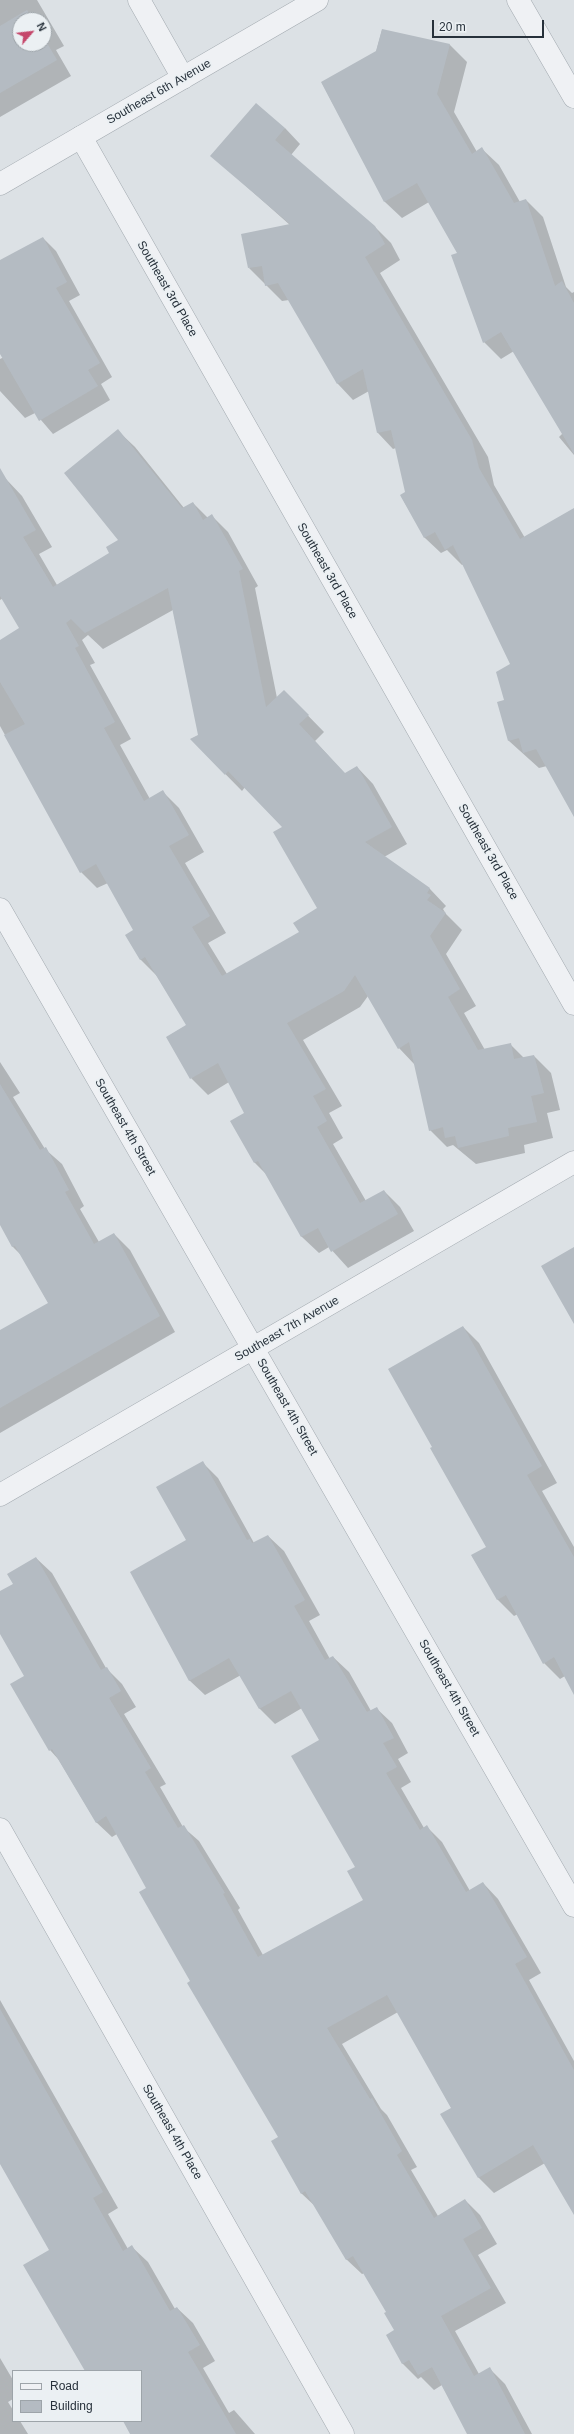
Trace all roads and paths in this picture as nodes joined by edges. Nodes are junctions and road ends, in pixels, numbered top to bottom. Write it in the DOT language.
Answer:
graph roads {
  1 [pos="139,0"];
  2 [pos="318,0"];
  3 [pos="518,0"];
  4 [pos="183,78"];
  5 [pos="574,97"];
  6 [pos="81,137"];
  7 [pos="0,184"];
  8 [pos="0,909"];
  9 [pos="574,1004"];
  10 [pos="574,1162"];
  11 [pos="253,1348"];
  12 [pos="0,1495"];
  13 [pos="0,1829"];
  14 [pos="574,1906"];
  15 [pos="343,2434"];
  1 -- 4 [label="street"];
  2 -- 4 [label="street, Southeast 6th Avenue"];
  3 -- 5 [label="street"];
  4 -- 6 [label="street, Southeast 6th Avenue"];
  6 -- 7 [label="street, Southeast 6th Avenue"];
  6 -- 9 [label="street, Southeast 3rd Place"];
  8 -- 11 [label="street, Southeast 4th Street"];
  10 -- 11 [label="street, Southeast 7th Avenue"];
  11 -- 12 [label="street, Southeast 7th Avenue"];
  11 -- 14 [label="street, Southeast 4th Street"];
  13 -- 15 [label="street, Southeast 4th Place"];
}
